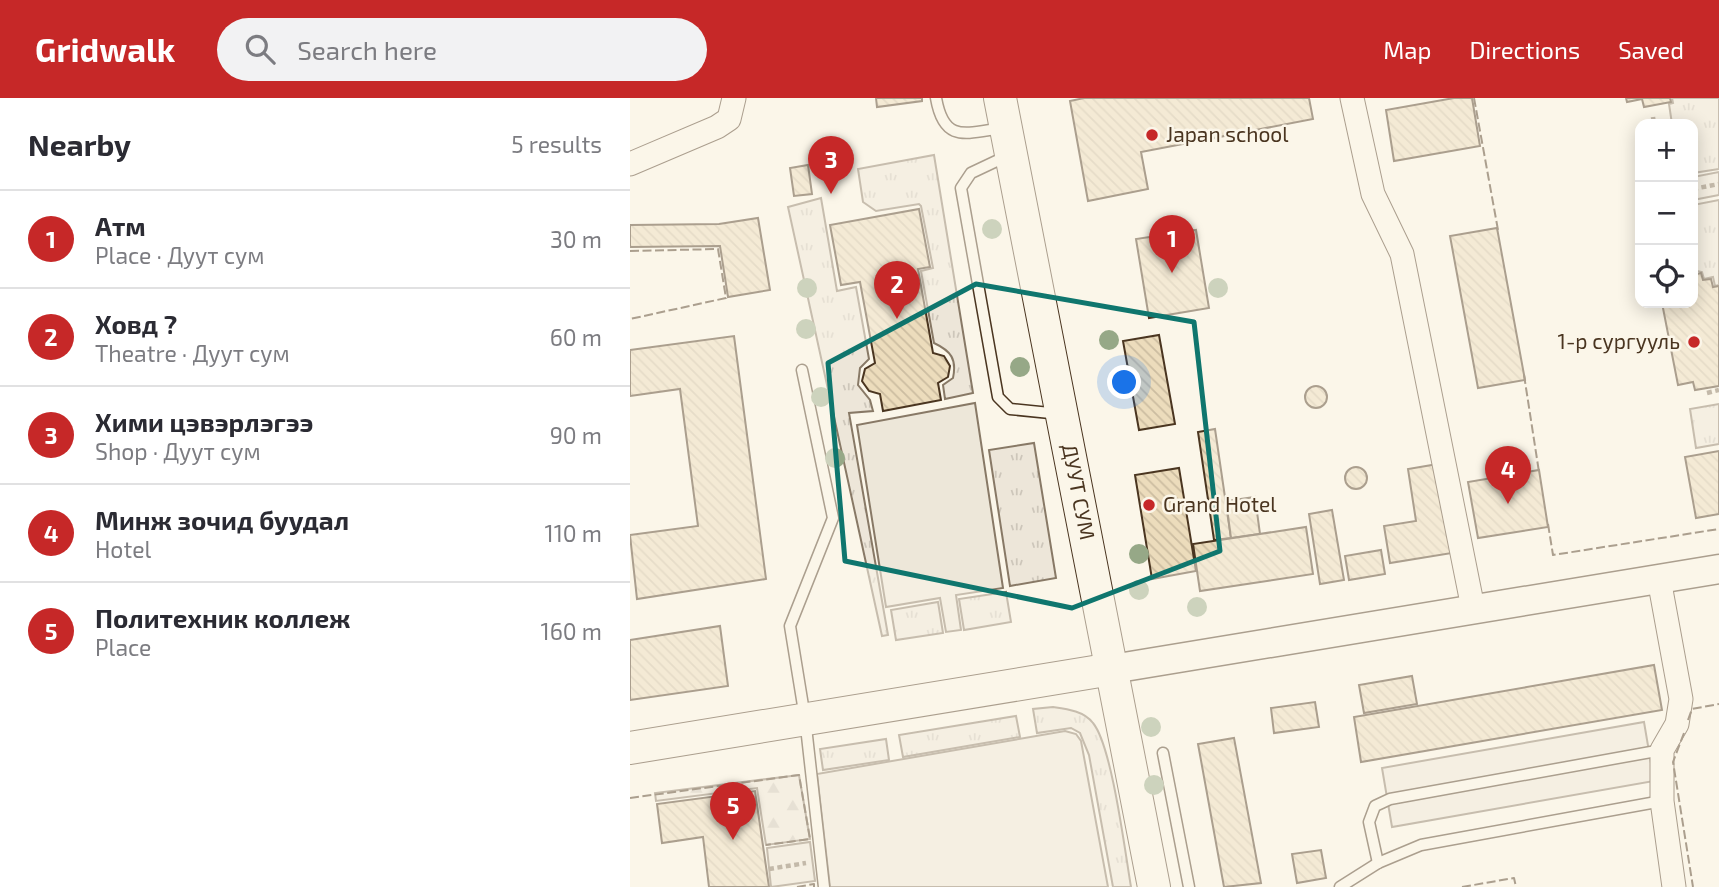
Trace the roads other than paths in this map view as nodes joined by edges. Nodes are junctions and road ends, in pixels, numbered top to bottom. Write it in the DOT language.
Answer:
graph roads {
  1 [pos="734,98"];
  2 [pos="936,98"];
  3 [pos="1352,98"];
  4 [pos="1006,126"];
  5 [pos="630,164"];
  6 [pos="802,370"];
  7 [pos="1062,414"];
  8 [pos="1719,569"];
  9 [pos="1659,579"];
  10 [pos="1473,608"];
  11 [pos="1112,668"];
  12 [pos="805,718"];
  13 [pos="630,748"];
  14 [pos="1662,750"];
  15 [pos="1163,753"];
  16 [pos="1662,801"];
  17 [pos="1378,863"];
  18 [pos="824,887"];
  19 [pos="1154,887"];
  20 [pos="1189,887"];
  21 [pos="1340,887"];
  22 [pos="1674,887"];
  1 -- 5 [label="street"];
  2 -- 4 [label="lane"];
  3 -- 10 [label="street"];
  4 -- 7 [label="main road, ДУУТ СУМ"];
  4 -- 7 [label="lane"];
  6 -- 12 [label="lane"];
  7 -- 11 [label="main road, ДУУТ СУМ"];
  8 -- 9 [label="street"];
  9 -- 10 [label="street"];
  9 -- 14 [label="street"];
  10 -- 11 [label="street"];
  11 -- 12 [label="main road"];
  11 -- 19 [label="main road, ДУУТ СУМ"];
  12 -- 13 [label="main road"];
  12 -- 18 [label="lane"];
  14 -- 16 [label="street"];
  14 -- 17 [label="lane"];
  15 -- 20 [label="lane"];
  16 -- 17 [label="lane"];
  16 -- 22 [label="street"];
  17 -- 21 [label="lane"];
}
